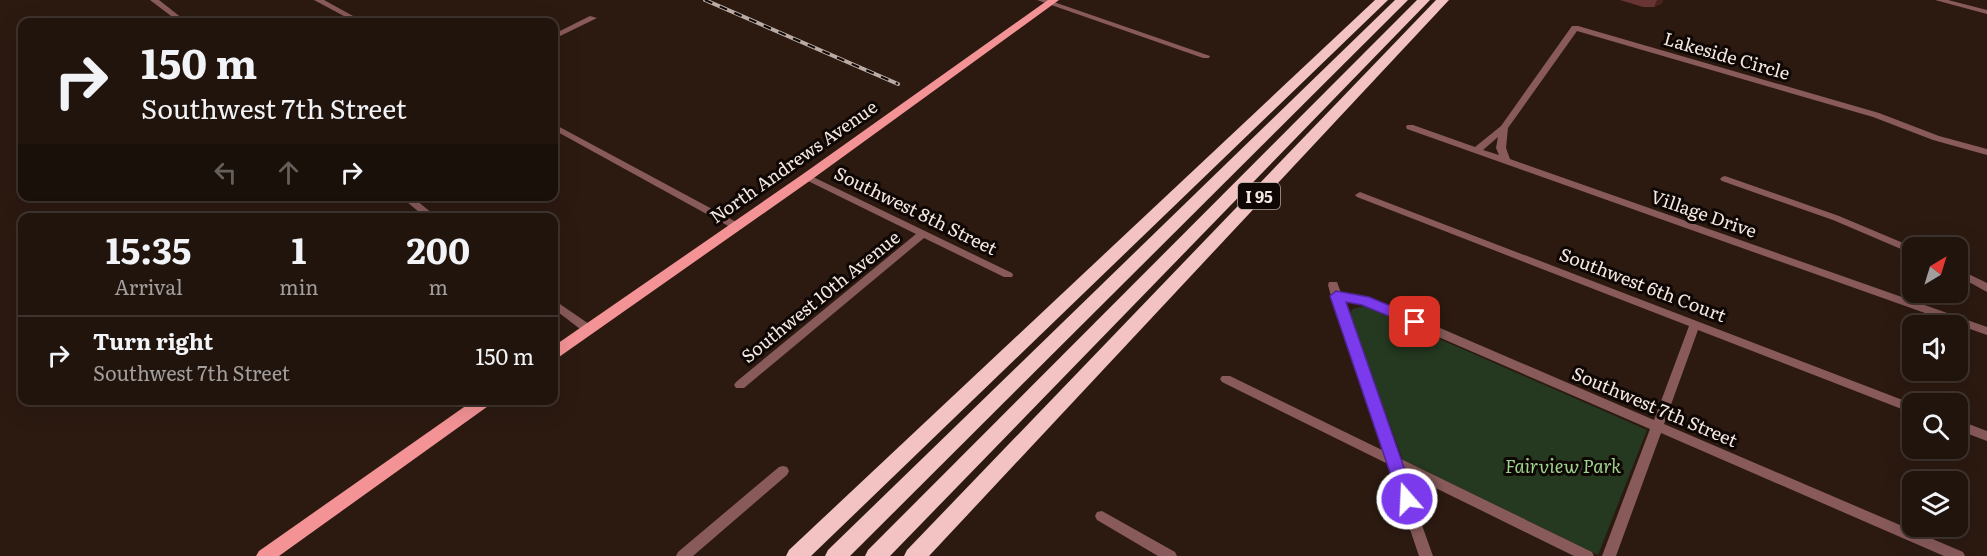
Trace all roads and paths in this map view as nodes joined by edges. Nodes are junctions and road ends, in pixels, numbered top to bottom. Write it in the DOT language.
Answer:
graph roads {
  1 [pos="154,0"];
  2 [pos="318,0"];
  3 [pos="1382,0"];
  4 [pos="1402,0"];
  5 [pos="1424,0"];
  6 [pos="1443,0"];
  7 [pos="1939,0"];
  8 [pos="1969,0"];
  9 [pos="1048,1"];
  10 [pos="1987,4"];
  11 [pos="1987,12"];
  12 [pos="178,18"];
  13 [pos="352,18"];
  14 [pos="593,18"];
  15 [pos="558,35"];
  16 [pos="1206,56"];
  17 [pos="1302,99"];
  18 [pos="1410,127"];
  19 [pos="1504,128"];
  20 [pos="558,129"];
  21 [pos="1476,150"];
  22 [pos="1987,152"];
  23 [pos="1216,158"];
  24 [pos="1506,161"];
  25 [pos="807,177"];
  26 [pos="1725,179"];
  27 [pos="1360,195"];
  28 [pos="411,201"];
  29 [pos="426,213"];
  30 [pos="736,226"];
  31 [pos="923,234"];
  32 [pos="1902,246"];
  33 [pos="1008,275"];
  34 [pos="1968,278"];
  35 [pos="1987,288"];
  36 [pos="1140,289"];
  37 [pos="558,307"];
  38 [pos="1695,324"];
  39 [pos="588,329"];
  40 [pos="1987,331"];
  41 [pos="558,350"];
  42 [pos="1226,379"];
  43 [pos="740,385"];
  44 [pos="1073,390"];
  45 [pos="1902,404"];
  46 [pos="479,405"];
  47 [pos="1656,426"];
  48 [pos="1968,429"];
  49 [pos="1987,436"];
  50 [pos="1394,462"];
  51 [pos="783,471"];
  52 [pos="1102,516"];
  53 [pos="265,556"];
  54 [pos="684,556"];
  55 [pos="797,556"];
  56 [pos="836,556"];
  57 [pos="876,556"];
  58 [pos="915,556"];
  59 [pos="1170,556"];
  60 [pos="1426,556"];
  61 [pos="1587,556"];
  62 [pos="1609,556"];
  63 [pos="1958,556"];
  1 -- 12 [label="street"];
  2 -- 13 [label="street"];
  3 -- 23 [label="highway"];
  4 -- 17 [label="highway"];
  5 -- 36 [label="highway"];
  6 -- 44 [label="highway, I 95"];
  7 -- 11 [label="street"];
  8 -- 10 [label="street"];
  9 -- 16 [label="street"];
  9 -- 25 [label="main road, North Andrews Avenue"];
  14 -- 15 [label="street"];
  17 -- 23 [label="highway"];
  17 -- 56 [label="highway"];
  18 -- 21 [label="street, Village Drive"];
  19 -- 21 [label="street, Lakeside Circle"];
  19 -- 22 [label="street, Lakeside Circle"];
  19 -- 24 [label="street"];
  20 -- 30 [label="street"];
  21 -- 24 [label="street, Village Drive"];
  23 -- 55 [label="highway"];
  24 -- 40 [label="street, Village Drive"];
  25 -- 30 [label="main road, North Andrews Avenue"];
  25 -- 31 [label="street, Southwest 8th Street"];
  26 -- 32 [label="street"];
  27 -- 38 [label="street, Southwest 6th Court"];
  28 -- 29 [label="street"];
  30 -- 39 [label="main road, North Andrews Avenue"];
  31 -- 33 [label="street, Southwest 8th Street"];
  31 -- 43 [label="street, Southwest 10th Avenue"];
  34 -- 35 [label="street"];
  36 -- 44 [label="highway"];
  36 -- 57 [label="highway"];
  37 -- 39 [label="street"];
  38 -- 45 [label="street, Southwest 6th Court"];
  38 -- 47 [label="street"];
  39 -- 41 [label="main road, North Andrews Avenue"];
  42 -- 50 [label="street"];
  44 -- 58 [label="highway, I 95"];
  46 -- 53 [label="main road"];
  47 -- 50 [label="street, Southwest 7th Street"];
  47 -- 62 [label="street"];
  47 -- 63 [label="street, Southwest 7th Street"];
  48 -- 49 [label="street"];
  50 -- 60 [label="street"];
  50 -- 61 [label="street"];
  51 -- 54 [label="street"];
  52 -- 59 [label="street"];
}
